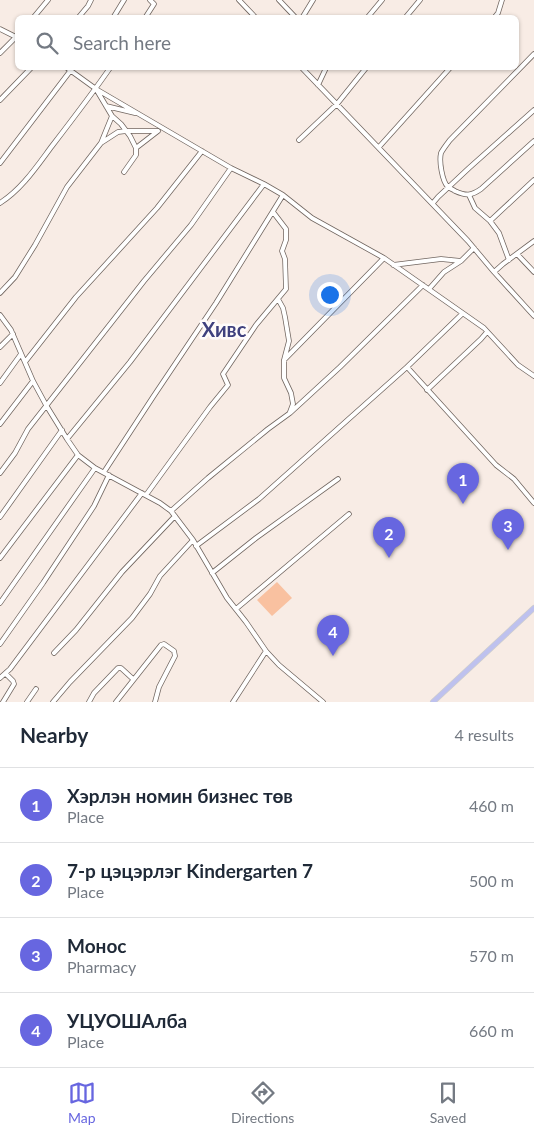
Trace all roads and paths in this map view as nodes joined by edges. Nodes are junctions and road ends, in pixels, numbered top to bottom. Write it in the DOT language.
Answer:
graph roads {
  1 [pos="48,0"];
  2 [pos="91,0"];
  3 [pos="124,0"];
  4 [pos="150,0"];
  5 [pos="239,0"];
  6 [pos="248,0"];
  7 [pos="313,0"];
  8 [pos="382,0"];
  9 [pos="420,0"];
  10 [pos="502,0"];
  11 [pos="281,1"];
  12 [pos="244,5"];
  13 [pos="36,15"];
  14 [pos="80,15"];
  15 [pos="114,15"];
  16 [pos="147,15"];
  17 [pos="253,15"];
  18 [pos="293,15"];
  19 [pos="304,15"];
  20 [pos="370,15"];
  21 [pos="408,15"];
  22 [pos="496,15"];
  23 [pos="0,29"];
  24 [pos="15,36"];
  25 [pos="15,39"];
  26 [pos="0,53"];
  27 [pos="534,54"];
  28 [pos="519,69"];
  29 [pos="29,70"];
  30 [pos="71,70"];
  31 [pos="109,70"];
  32 [pos="304,70"];
  33 [pos="325,70"];
  34 [pos="364,70"];
  35 [pos="448,70"];
  36 [pos="518,70"];
  37 [pos="318,84"];
  38 [pos="96,89"];
  39 [pos="0,100"];
  40 [pos="337,104"];
  41 [pos="106,106"];
  42 [pos="534,110"];
  43 [pos="140,115"];
  44 [pos="112,116"];
  45 [pos="163,128"];
  46 [pos="126,131"];
  47 [pos="158,131"];
  48 [pos="299,140"];
  49 [pos="534,141"];
  50 [pos="102,143"];
  51 [pos="379,147"];
  52 [pos="136,148"];
  53 [pos="202,151"];
  54 [pos="0,163"];
  55 [pos="231,168"];
  56 [pos="124,172"];
  57 [pos="534,180"];
  58 [pos="264,184"];
  59 [pos="448,188"];
  60 [pos="469,195"];
  61 [pos="283,196"];
  62 [pos="0,203"];
  63 [pos="433,204"];
  64 [pos="273,212"];
  65 [pos="490,221"];
  66 [pos="534,241"];
  67 [pos="474,248"];
  68 [pos="517,254"];
  69 [pos="384,258"];
  70 [pos="509,260"];
  71 [pos="461,261"];
  72 [pos="393,265"];
  73 [pos="494,272"];
  74 [pos="534,272"];
  75 [pos="423,285"];
  76 [pos="428,290"];
  77 [pos="0,293"];
  78 [pos="278,299"];
  79 [pos="462,314"];
  80 [pos="0,315"];
  81 [pos="534,316"];
  82 [pos="488,332"];
  83 [pos="13,334"];
  84 [pos="0,347"];
  85 [pos="21,354"];
  86 [pos="284,360"];
  87 [pos="25,362"];
  88 [pos="407,367"];
  89 [pos="534,376"];
  90 [pos="33,380"];
  91 [pos="0,383"];
  92 [pos="427,390"];
  93 [pos="46,405"];
  94 [pos="290,413"];
  95 [pos="0,424"];
  96 [pos="62,430"];
  97 [pos="67,439"];
  98 [pos="78,454"];
  99 [pos="95,468"];
  100 [pos="104,472"];
  101 [pos="0,473"];
  102 [pos="109,475"];
  103 [pos="338,479"];
  104 [pos="144,494"];
  105 [pos="534,503"];
  106 [pos="171,511"];
  107 [pos="349,514"];
  108 [pos="175,516"];
  109 [pos="0,517"];
  110 [pos="193,540"];
  111 [pos="196,546"];
  112 [pos="0,558"];
  113 [pos="212,574"];
  114 [pos="0,603"];
  115 [pos="534,608"];
  116 [pos="236,609"];
  117 [pos="0,644"];
  118 [pos="266,650"];
  119 [pos="54,653"];
  120 [pos="6,674"];
  121 [pos="0,678"];
  122 [pos="133,679"];
  123 [pos="36,689"];
  124 [pos="3,702"];
  125 [pos="27,702"];
  126 [pos="53,702"];
  127 [pos="89,702"];
  128 [pos="116,702"];
  129 [pos="154,702"];
  130 [pos="233,702"];
  131 [pos="323,702"];
  132 [pos="433,702"];
  1 -- 13 [label="street"];
  2 -- 14 [label="street"];
  3 -- 15 [label="street"];
  4 -- 16 [label="street"];
  5 -- 12 [label="street"];
  6 -- 12 [label="street"];
  7 -- 19 [label="street"];
  8 -- 20 [label="street"];
  9 -- 21 [label="street"];
  10 -- 22 [label="street"];
  11 -- 18 [label="street"];
  12 -- 17 [label="street"];
  23 -- 24 [label="street"];
  25 -- 26 [label="street"];
  27 -- 28 [label="street"];
  29 -- 39 [label="street"];
  30 -- 38 [label="street"];
  30 -- 54 [label="street"];
  31 -- 38 [label="street"];
  32 -- 37 [label="street"];
  33 -- 37 [label="street"];
  34 -- 40 [label="street"];
  35 -- 51 [label="street"];
  36 -- 59 [label="street"];
  37 -- 40 [label="street"];
  38 -- 41 [label="street"];
  38 -- 43 [label="street"];
  38 -- 62 [label="street"];
  40 -- 48 [label="street"];
  40 -- 51 [label="street"];
  41 -- 43 [label="street"];
  41 -- 44 [label="street"];
  42 -- 59 [label="street"];
  43 -- 45 [label="street"];
  44 -- 46 [label="street"];
  44 -- 50 [label="street"];
  45 -- 47 [label="street"];
  45 -- 53 [label="street"];
  46 -- 47 [label="street"];
  46 -- 50 [label="street"];
  46 -- 52 [label="street"];
  47 -- 52 [label="street"];
  49 -- 60 [label="street"];
  50 -- 77 [label="street"];
  51 -- 63 [label="street"];
  52 -- 56 [label="street"];
  53 -- 55 [label="street"];
  53 -- 87 [label="street"];
  55 -- 58 [label="street"];
  55 -- 93 [label="street"];
  57 -- 65 [label="street"];
  58 -- 61 [label="street"];
  58 -- 97 [label="street"];
  59 -- 60 [label="street"];
  59 -- 63 [label="street"];
  60 -- 65 [label="street"];
  61 -- 64 [label="street"];
  61 -- 69 [label="street"];
  63 -- 67 [label="street"];
  64 -- 78 [label="street"];
  64 -- 100 [label="street"];
  65 -- 70 [label="street"];
  66 -- 68 [label="street"];
  67 -- 71 [label="street"];
  67 -- 73 [label="street"];
  68 -- 70 [label="street"];
  68 -- 74 [label="street"];
  69 -- 72 [label="street"];
  69 -- 86 [label="street"];
  70 -- 73 [label="street"];
  71 -- 72 [label="street"];
  71 -- 76 [label="street"];
  72 -- 75 [label="street"];
  73 -- 81 [label="street"];
  75 -- 76 [label="street"];
  75 -- 94 [label="street"];
  76 -- 79 [label="street"];
  78 -- 86 [label="street"];
  78 -- 104 [label="street"];
  79 -- 82 [label="street"];
  79 -- 88 [label="street"];
  80 -- 83 [label="street"];
  82 -- 89 [label="street"];
  82 -- 92 [label="street"];
  83 -- 84 [label="street"];
  83 -- 85 [label="street"];
  85 -- 87 [label="street"];
  85 -- 91 [label="street"];
  86 -- 94 [label="street"];
  87 -- 90 [label="street"];
  88 -- 92 [label="street"];
  88 -- 111 [label="street"];
  90 -- 93 [label="street"];
  90 -- 95 [label="street"];
  92 -- 105 [label="street"];
  93 -- 96 [label="street"];
  93 -- 101 [label="street"];
  94 -- 106 [label="street"];
  96 -- 97 [label="street"];
  96 -- 109 [label="street"];
  97 -- 98 [label="street"];
  98 -- 99 [label="street"];
  98 -- 112 [label="street"];
  99 -- 100 [label="street"];
  99 -- 114 [label="street"];
  100 -- 102 [label="street"];
  102 -- 104 [label="street"];
  102 -- 117 [label="street"];
  103 -- 113 [label="street"];
  104 -- 106 [label="street"];
  104 -- 120 [label="street"];
  106 -- 108 [label="street"];
  107 -- 116 [label="street"];
  108 -- 110 [label="street"];
  108 -- 119 [label="street"];
  110 -- 111 [label="street"];
  110 -- 126 [label="street"];
  111 -- 113 [label="street"];
  113 -- 116 [label="street"];
  115 -- 132 [label="main road"];
  116 -- 118 [label="street"];
  118 -- 130 [label="street"];
  118 -- 131 [label="street"];
  120 -- 121 [label="street"];
  120 -- 124 [label="street"];
  122 -- 127 [label="street"];
  122 -- 128 [label="street"];
  122 -- 129 [label="street"];
  123 -- 125 [label="street"];
}
